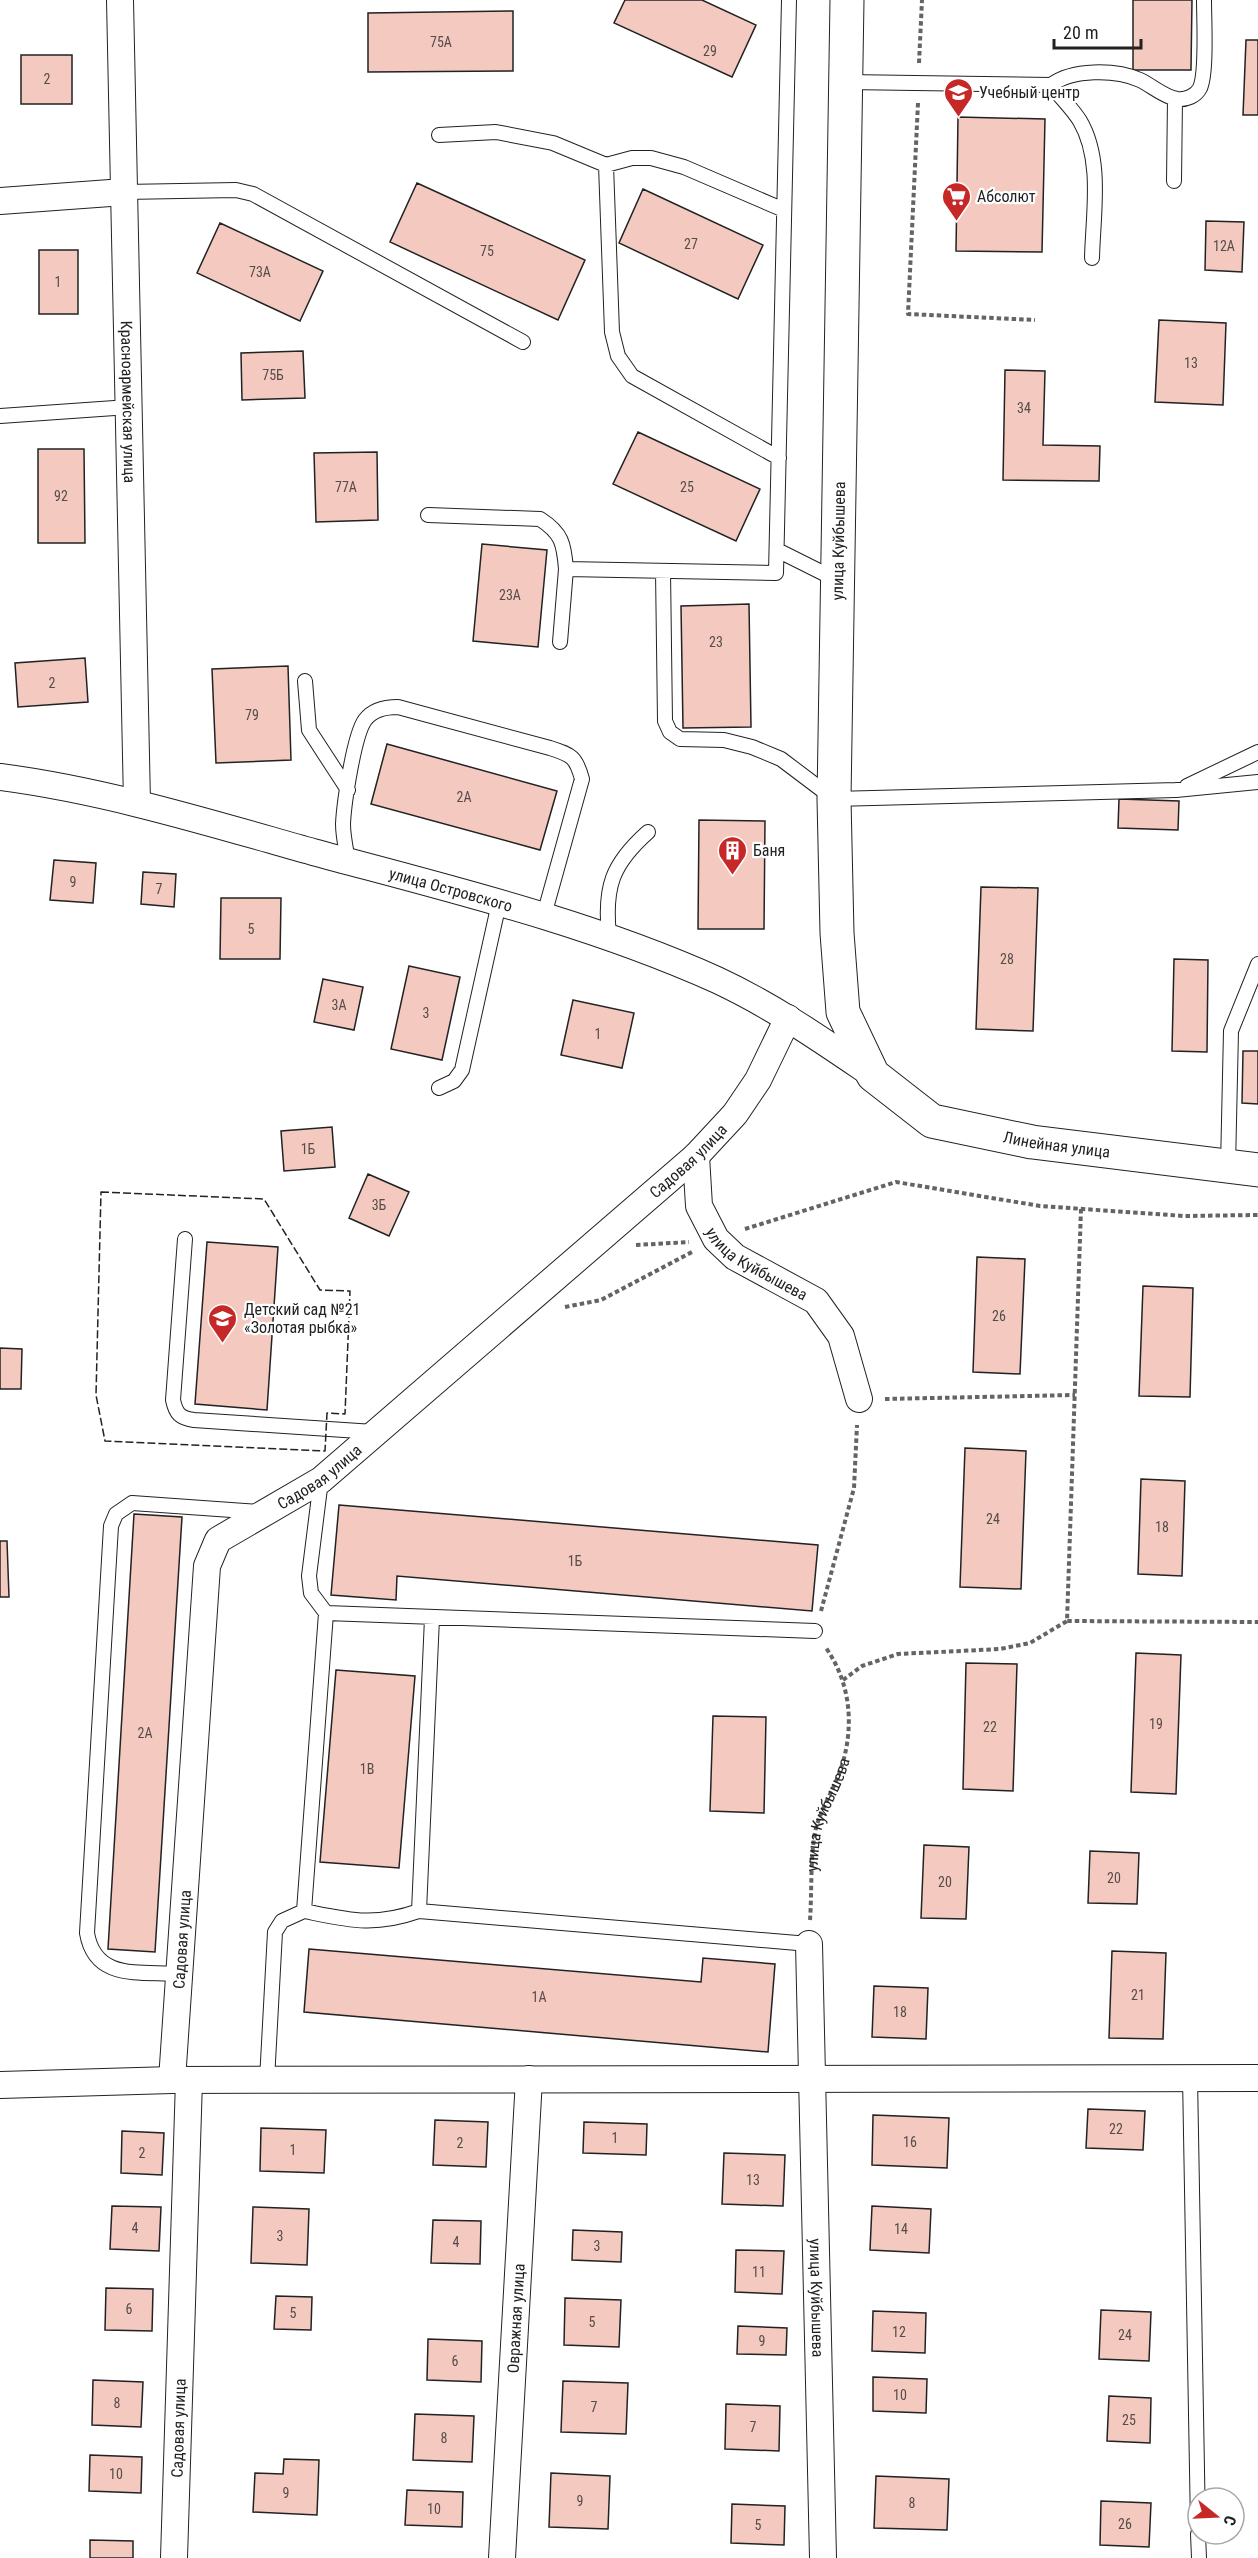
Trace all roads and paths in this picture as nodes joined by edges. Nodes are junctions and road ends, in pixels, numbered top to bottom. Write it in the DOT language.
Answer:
graph roads {
  1 [pos="120,0"];
  2 [pos="789,0"];
  3 [pos="847,0"];
  4 [pos="922,0"];
  5 [pos="1204,0"];
  6 [pos="846,82"];
  7 [pos="918,83"];
  8 [pos="1051,85"];
  9 [pos="1175,99"];
  10 [pos="438,135"];
  11 [pos="606,165"];
  12 [pos="1174,181"];
  13 [pos="124,192"];
  14 [pos="0,201"];
  15 [pos="784,210"];
  16 [pos="1092,258"];
  17 [pos="1035,320"];
  18 [pos="523,342"];
  19 [pos="129,407"];
  20 [pos="0,416"];
  21 [pos="779,458"];
  22 [pos="428,515"];
  23 [pos="777,550"];
  24 [pos="566,568"];
  25 [pos="663,571"];
  26 [pos="837,581"];
  27 [pos="560,642"];
  28 [pos="305,681"];
  29 [pos="1258,752"];
  30 [pos="0,777"];
  31 [pos="1258,782"];
  32 [pos="348,790"];
  33 [pos="1176,790"];
  34 [pos="834,799"];
  35 [pos="137,803"];
  36 [pos="648,832"];
  37 [pos="348,861"];
  38 [pos="499,903"];
  39 [pos="544,915"];
  40 [pos="609,935"];
  41 [pos="1258,964"];
  42 [pos="788,1018"];
  43 [pos="873,1075"];
  44 [pos="439,1089"];
  45 [pos="696,1156"];
  46 [pos="1243,1168"];
  47 [pos="896,1182"];
  48 [pos="1081,1209"];
  49 [pos="1258,1215"];
  50 [pos="185,1239"];
  51 [pos="716,1239"];
  52 [pos="594,1244"];
  53 [pos="1075,1395"];
  54 [pos="858,1399"];
  55 [pos="376,1433"];
  56 [pos="321,1480"];
  57 [pos="267,1512"];
  58 [pos="326,1613"];
  59 [pos="432,1618"];
  60 [pos="1067,1621"];
  61 [pos="1258,1622"];
  62 [pos="815,1631"];
  63 [pos="843,1680"];
  64 [pos="304,1911"];
  65 [pos="419,1911"];
  66 [pos="809,1944"];
  67 [pos="179,1974"];
  68 [pos="812,2078"];
  69 [pos="1190,2078"];
  70 [pos="1258,2078"];
  71 [pos="528,2079"];
  72 [pos="181,2080"];
  73 [pos="267,2080"];
  74 [pos="0,2085"];
  75 [pos="1197,2486"];
  76 [pos="174,2558"];
  77 [pos="502,2558"];
  78 [pos="823,2558"];
  1 -- 13 [label="street, Красноармейская улица"];
  2 -- 15 [label="lane"];
  3 -- 6 [label="street, улица Куйбышева"];
  4 -- 7 [label="path"];
  5 -- 9 [label="lane"];
  6 -- 7 [label="lane"];
  6 -- 26 [label="street, улица Куйбышева"];
  7 -- 8 [label="lane"];
  7 -- 17 [label="path"];
  8 -- 9 [label="lane"];
  8 -- 16 [label="lane"];
  9 -- 12 [label="lane"];
  10 -- 11 [label="lane"];
  11 -- 15 [label="lane"];
  11 -- 21 [label="lane"];
  13 -- 14 [label="street"];
  13 -- 18 [label="lane"];
  13 -- 19 [label="street, Красноармейская улица"];
  15 -- 21 [label="lane"];
  19 -- 20 [label="lane"];
  19 -- 35 [label="street, Красноармейская улица"];
  21 -- 23 [label="lane"];
  22 -- 24 [label="lane"];
  23 -- 25 [label="lane"];
  23 -- 26 [label="lane"];
  24 -- 25 [label="lane"];
  24 -- 27 [label="lane"];
  25 -- 34 [label="lane"];
  26 -- 34 [label="street, улица Куйбышева"];
  28 -- 32 [label="lane"];
  29 -- 33 [label="lane"];
  30 -- 35 [label="street, улица Островского"];
  31 -- 33 [label="lane"];
  32 -- 37 [label="lane"];
  32 -- 39 [label="lane"];
  33 -- 34 [label="lane"];
  34 -- 43 [label="street, улица Куйбышева"];
  35 -- 37 [label="street, улица Островского"];
  36 -- 40 [label="lane"];
  37 -- 38 [label="street, улица Островского"];
  38 -- 39 [label="street, улица Островского"];
  38 -- 44 [label="lane"];
  39 -- 40 [label="street, улица Островского"];
  40 -- 42 [label="street, улица Островского"];
  41 -- 46 [label="lane"];
  42 -- 43 [label="street, улица Островского"];
  42 -- 45 [label="street, Садовая улица"];
  43 -- 46 [label="street, Линейная улица"];
  45 -- 51 [label="street, улица Куйбышева"];
  45 -- 52 [label="street, Садовая улица"];
  47 -- 48 [label="path"];
  48 -- 49 [label="path"];
  48 -- 53 [label="path"];
  50 -- 55 [label="lane"];
  51 -- 52 [label="path"];
  51 -- 54 [label="street, улица Куйбышева"];
  52 -- 55 [label="street, Садовая улица"];
  53 -- 54 [label="path"];
  53 -- 60 [label="path"];
  54 -- 62 [label="path"];
  55 -- 56 [label="street, Садовая улица"];
  56 -- 57 [label="street, Садовая улица"];
  56 -- 58 [label="lane"];
  57 -- 67 [label="street, Садовая улица"];
  57 -- 67 [label="lane"];
  58 -- 59 [label="lane"];
  58 -- 64 [label="lane"];
  59 -- 62 [label="lane"];
  59 -- 65 [label="lane"];
  60 -- 61 [label="path"];
  60 -- 63 [label="path"];
  62 -- 63 [label="path, улица Куйбышева"];
  63 -- 66 [label="path, улица Куйбышева"];
  64 -- 65 [label="lane"];
  64 -- 73 [label="lane"];
  65 -- 66 [label="lane"];
  66 -- 68 [label="street, улица Куйбышева"];
  67 -- 72 [label="street, Садовая улица"];
  68 -- 69 [label="street"];
  68 -- 71 [label="street"];
  68 -- 78 [label="street, улица Куйбышева"];
  69 -- 70 [label="street"];
  69 -- 75 [label="lane"];
  71 -- 73 [label="street"];
  71 -- 77 [label="street, Овражная улица"];
  72 -- 73 [label="street"];
  72 -- 74 [label="street"];
  72 -- 76 [label="street, Садовая улица"];
}
